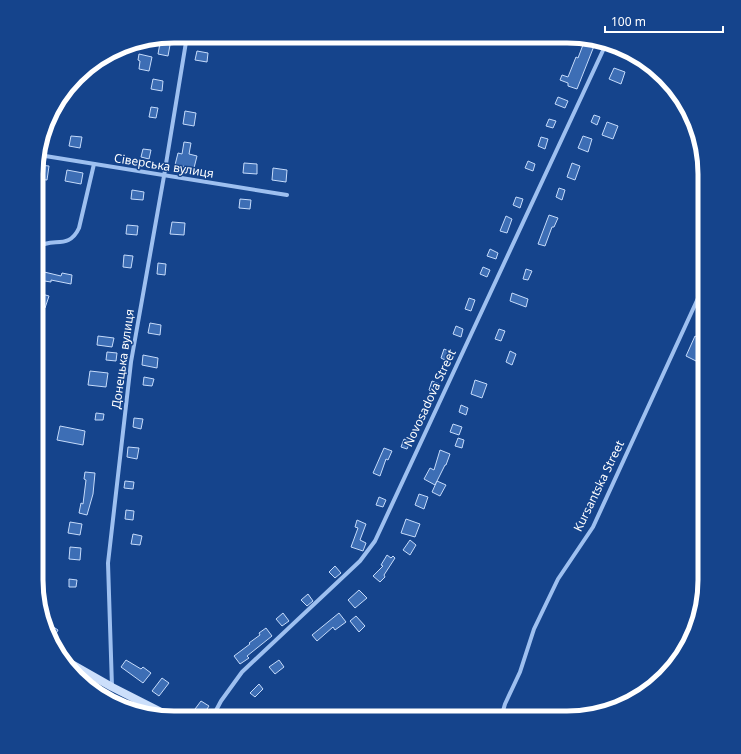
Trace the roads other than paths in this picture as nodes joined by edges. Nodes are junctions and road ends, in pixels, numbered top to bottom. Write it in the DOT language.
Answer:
graph roads {
  1 [pos="186,43"];
  2 [pos="604,49"];
  3 [pos="44,157"];
  4 [pos="94,164"];
  5 [pos="164,176"];
  6 [pos="287,195"];
  7 [pos="43,245"];
  8 [pos="698,298"];
  9 [pos="77,667"];
  10 [pos="112,687"];
  11 [pos="156,709"];
  12 [pos="216,711"];
  13 [pos="504,711"];
  1 -- 5 [label="street, Донецька вулиця"];
  2 -- 12 [label="street, Novosadova Street"];
  3 -- 4 [label="street, Сіверська вулиця"];
  4 -- 5 [label="street, Сіверська вулиця"];
  4 -- 7 [label="street"];
  5 -- 6 [label="street, Сіверська вулиця"];
  5 -- 10 [label="street, Донецька вулиця"];
  8 -- 13 [label="street, Kursantska Street"];
  9 -- 10 [label="main road"];
  10 -- 11 [label="main road"];
}
